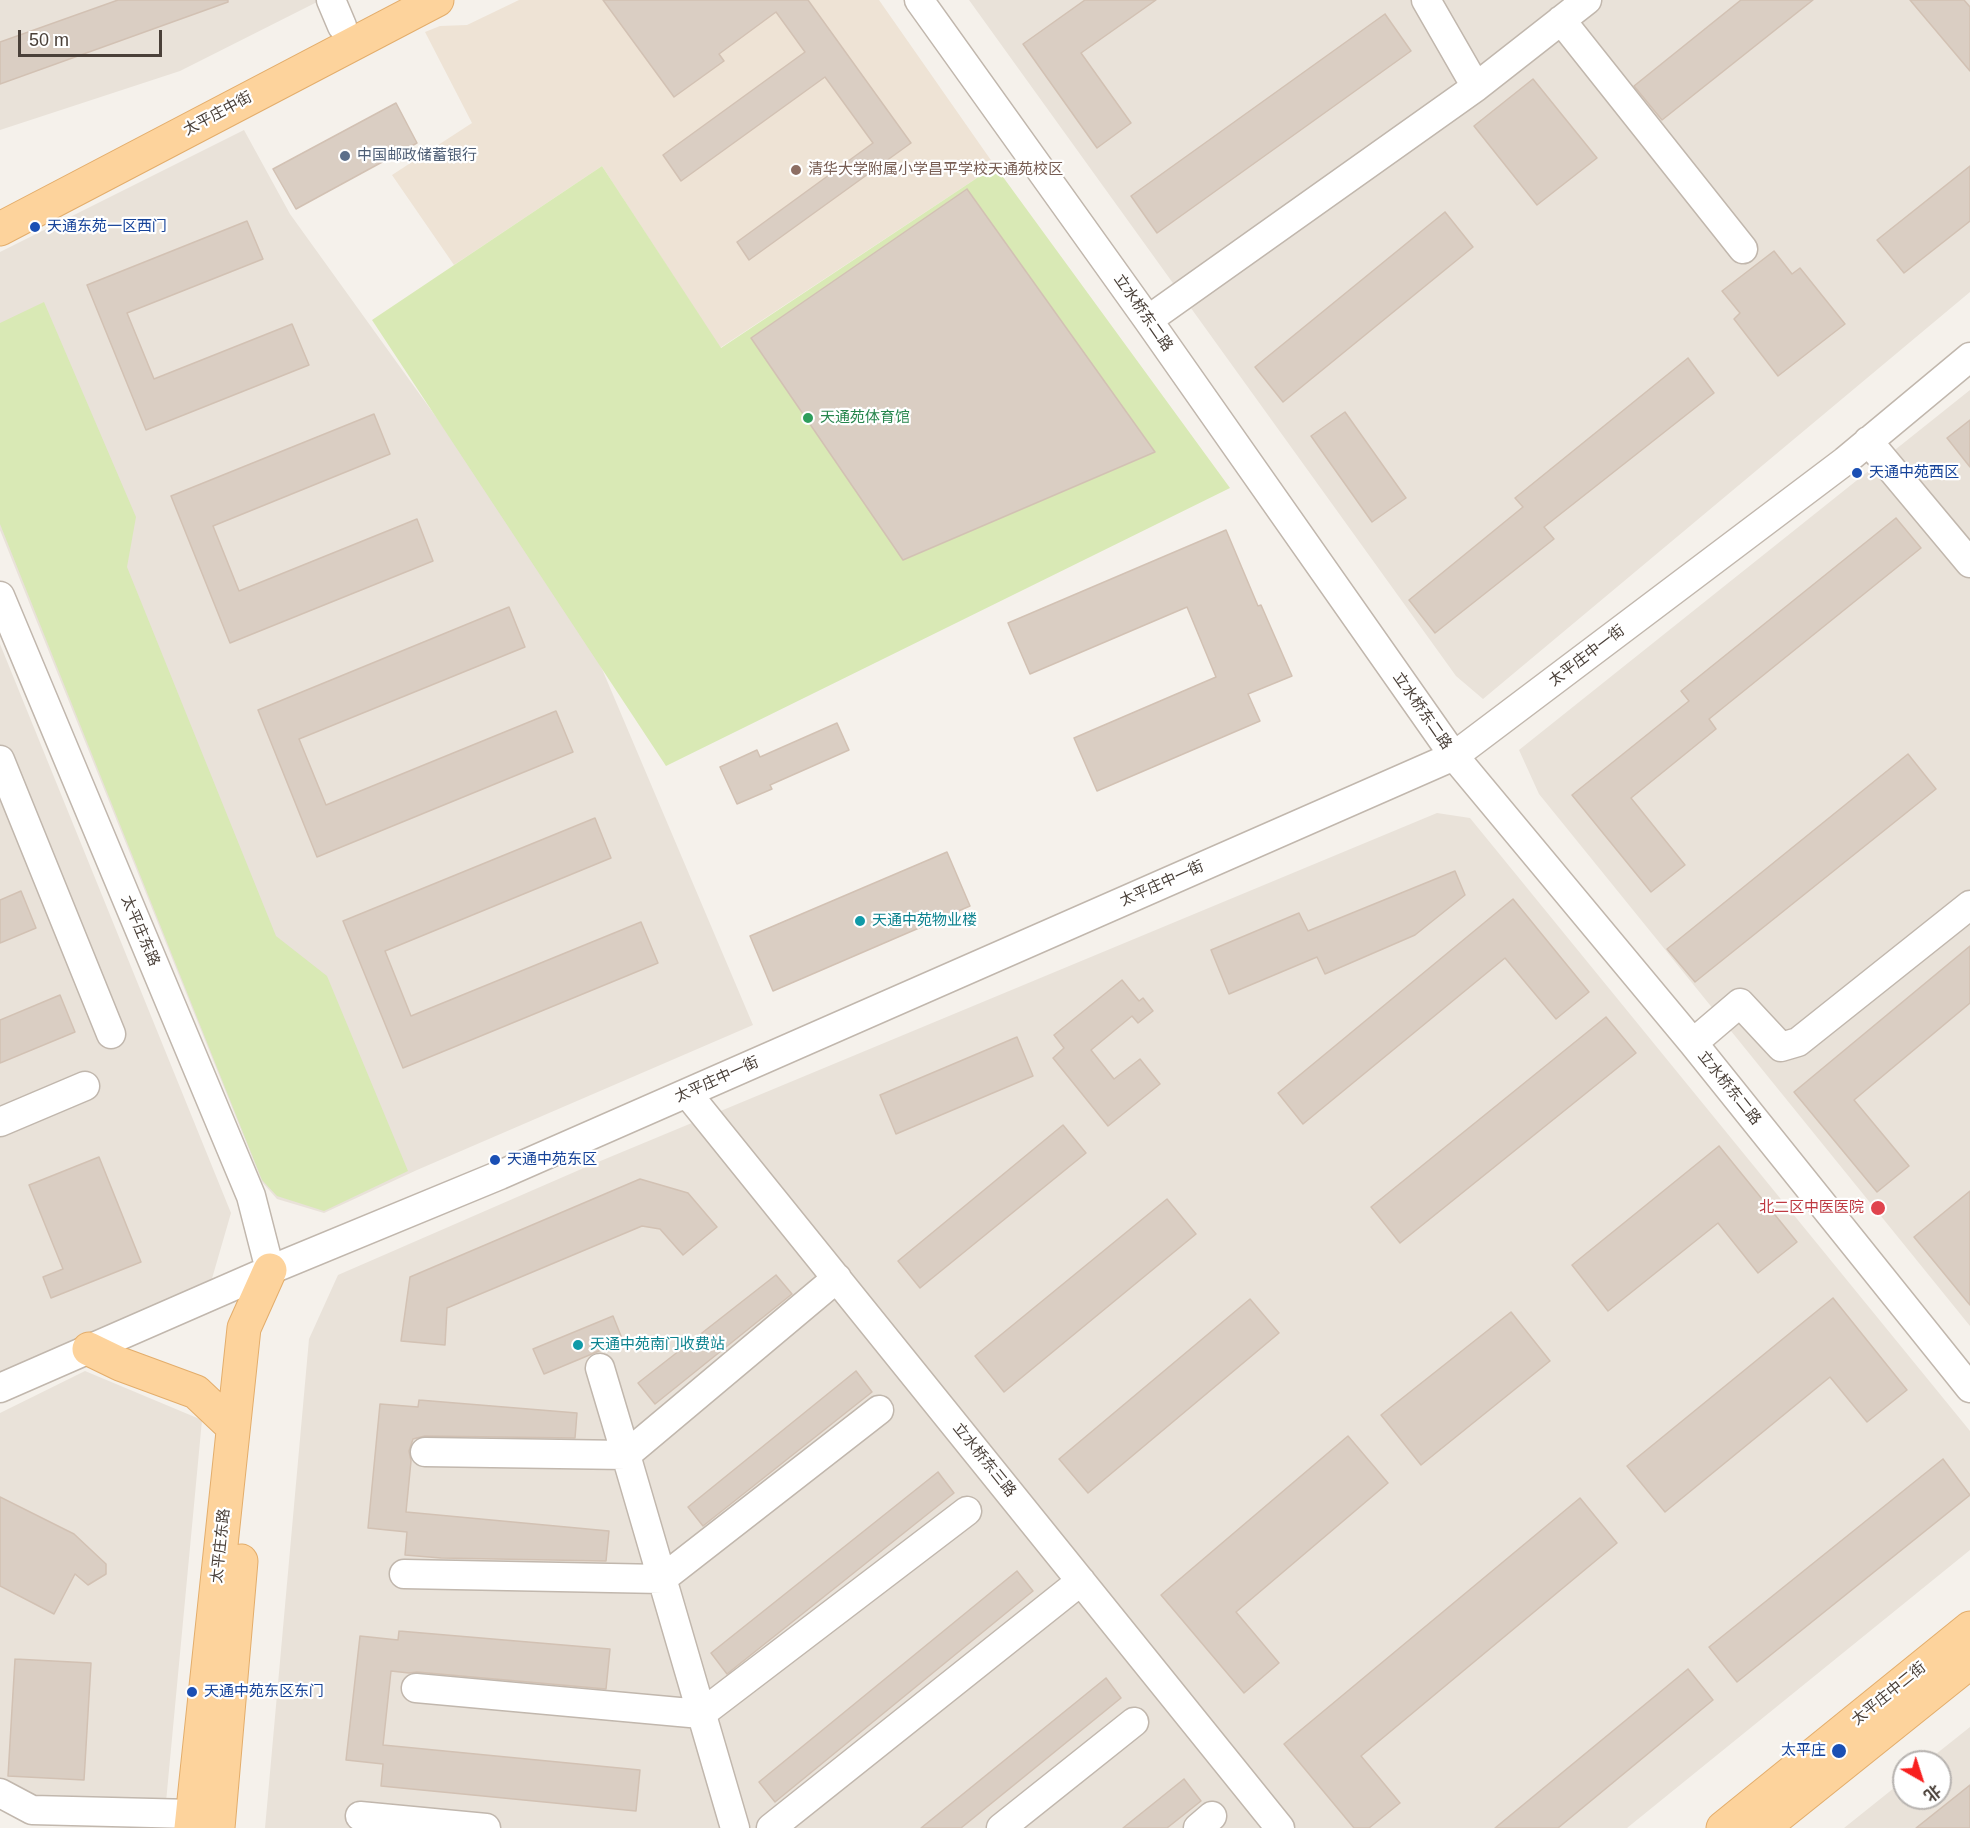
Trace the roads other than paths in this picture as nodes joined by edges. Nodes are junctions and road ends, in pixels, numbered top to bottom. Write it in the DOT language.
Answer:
graph roads {
  1 [pos="393,0"];
  2 [pos="437,0"];
  3 [pos="919,0"];
  4 [pos="1426,0"];
  5 [pos="1587,0"];
  6 [pos="337,13"];
  7 [pos="1561,20"];
  8 [pos="1476,87"];
  9 [pos="0,207"];
  10 [pos="0,229"];
  11 [pos="1743,249"];
  12 [pos="1148,320"];
  13 [pos="1970,357"];
  14 [pos="1868,441"];
  15 [pos="1970,563"];
  16 [pos="0,596"];
  17 [pos="1454,756"];
  18 [pos="0,760"];
  19 [pos="1970,905"];
  20 [pos="111,1034"];
  21 [pos="1693,1043"];
  22 [pos="85,1086"];
  23 [pos="687,1093"];
  24 [pos="0,1122"];
  25 [pos="270,1270"];
  26 [pos="837,1278"];
  27 [pos="89,1349"];
  28 [pos="600,1368"];
  29 [pos="0,1388"];
  30 [pos="1970,1388"];
  31 [pos="879,1410"];
  32 [pos="233,1427"];
  33 [pos="425,1452"];
  34 [pos="626,1455"];
  35 [pos="967,1511"];
  36 [pos="404,1574"];
  37 [pos="662,1579"];
  38 [pos="1081,1581"];
  39 [pos="1970,1628"];
  40 [pos="1970,1662"];
  41 [pos="416,1688"];
  42 [pos="701,1714"];
  43 [pos="1134,1722"];
  44 [pos="0,1793"];
  45 [pos="360,1816"];
  46 [pos="200,1823"];
  47 [pos="486,1828"];
  48 [pos="735,1828"];
  49 [pos="771,1828"];
  50 [pos="1001,1828"];
  51 [pos="1280,1828"];
  52 [pos="1723,1828"];
  53 [pos="1763,1828"];
  1 -- 6 [label="main road, 太平庄中街"];
  2 -- 10 [label="main road, 太平庄中街"];
  3 -- 12 [label="street, 立水桥东二路"];
  4 -- 8 [label="street"];
  5 -- 7 [label="street"];
  6 -- 9 [label="main road, 太平庄中街"];
  7 -- 8 [label="street"];
  7 -- 11 [label="street"];
  8 -- 12 [label="street"];
  12 -- 17 [label="street, 立水桥东二路"];
  13 -- 14 [label="street, 太平庄中一街"];
  14 -- 15 [label="street"];
  14 -- 17 [label="street, 太平庄中一街"];
  16 -- 25 [label="street, 太平庄东路"];
  17 -- 21 [label="street, 立水桥东二路"];
  17 -- 23 [label="street, 太平庄中一街"];
  18 -- 20 [label="street"];
  19 -- 21 [label="street"];
  21 -- 30 [label="street, 立水桥东二路"];
  22 -- 24 [label="street"];
  23 -- 25 [label="street, 太平庄中一街"];
  23 -- 26 [label="street, 立水桥东三路"];
  25 -- 27 [label="street, 太平庄中一街"];
  25 -- 32 [label="main road, 太平庄东路"];
  25 -- 46 [label="main road, 太平庄东路"];
  26 -- 34 [label="street"];
  26 -- 38 [label="street, 立水桥东三路"];
  27 -- 29 [label="street, 太平庄中一街"];
  27 -- 32 [label="main road"];
  28 -- 34 [label="street"];
  31 -- 37 [label="street"];
  32 -- 46 [label="main road, 太平庄东路"];
  33 -- 34 [label="street"];
  34 -- 37 [label="street"];
  35 -- 42 [label="street"];
  36 -- 37 [label="street"];
  37 -- 42 [label="street"];
  38 -- 49 [label="street"];
  38 -- 51 [label="street, 立水桥东三路"];
  39 -- 52 [label="main road, 太平庄中二街"];
  40 -- 53 [label="main road, 太平庄中二街"];
  41 -- 42 [label="street"];
  42 -- 48 [label="street"];
  43 -- 50 [label="street"];
  44 -- 46 [label="street"];
  45 -- 47 [label="street"];
}
